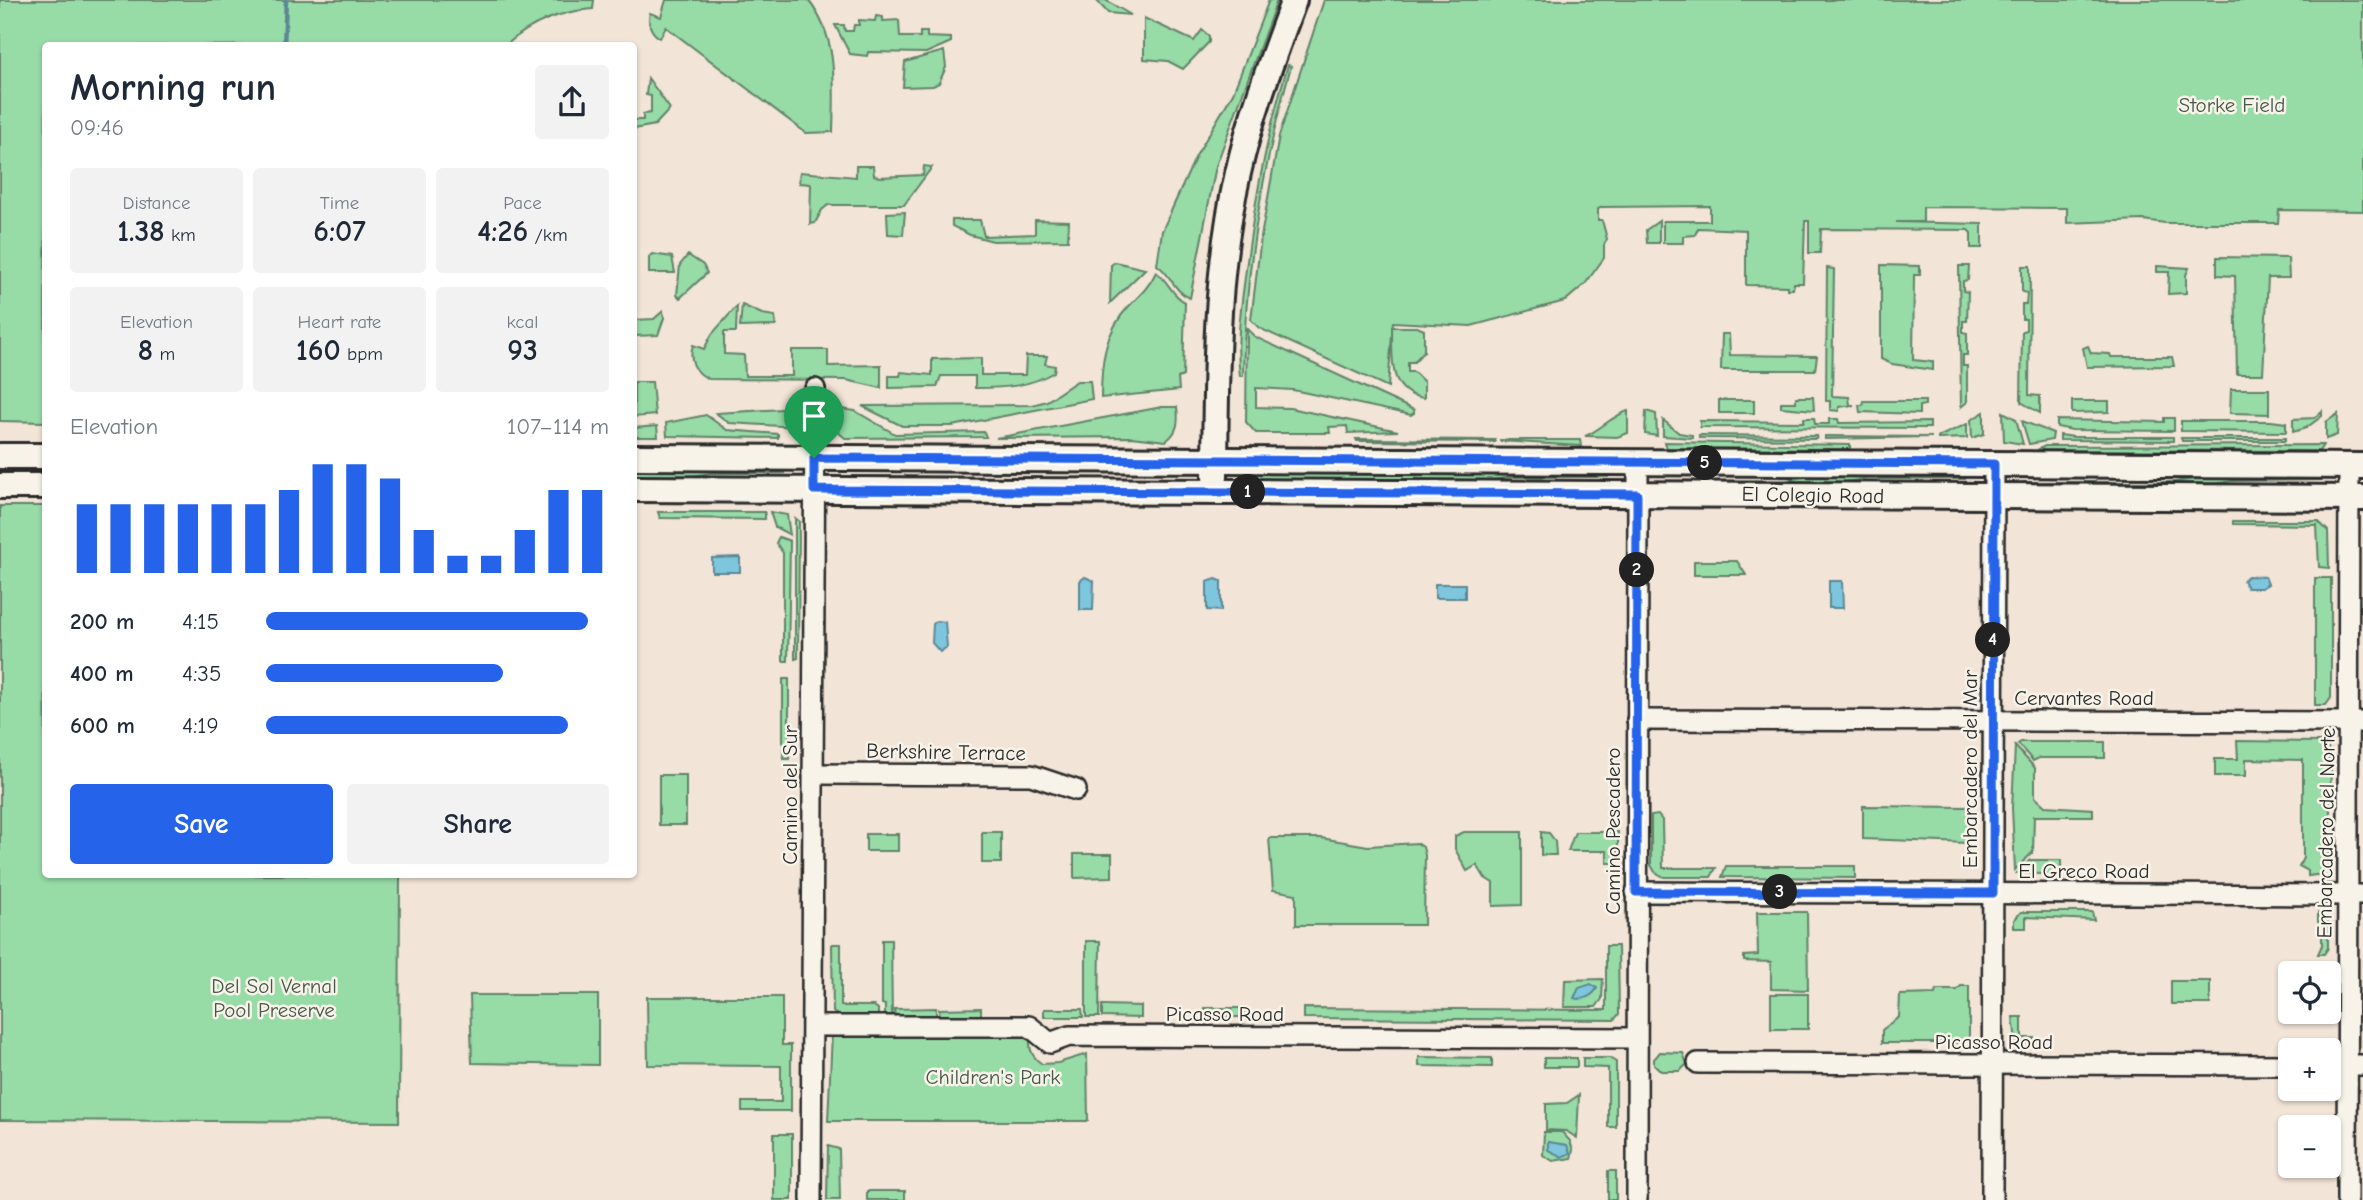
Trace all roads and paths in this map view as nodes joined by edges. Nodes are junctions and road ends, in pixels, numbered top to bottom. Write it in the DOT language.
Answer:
graph roads {
  1 [pos="1294,0"];
  2 [pos="814,389"];
  3 [pos="0,456"];
  4 [pos="42,456"];
  5 [pos="637,457"];
  6 [pos="814,458"];
  7 [pos="1215,460"];
  8 [pos="1638,462"];
  9 [pos="1994,464"];
  10 [pos="2356,466"];
  11 [pos="0,486"];
  12 [pos="42,486"];
  13 [pos="637,489"];
  14 [pos="814,490"];
  15 [pos="1215,491"];
  16 [pos="1637,494"];
  17 [pos="1994,497"];
  18 [pos="2357,498"];
  19 [pos="1637,720"];
  20 [pos="1993,721"];
  21 [pos="2357,722"];
  22 [pos="813,774"];
  23 [pos="1076,790"];
  24 [pos="1636,892"];
  25 [pos="1993,893"];
  26 [pos="2356,895"];
  27 [pos="822,1026"];
  28 [pos="1636,1038"];
  29 [pos="1698,1063"];
  30 [pos="1992,1065"];
  31 [pos="2278,1065"];
  32 [pos="2346,1065"];
  33 [pos="811,1200"];
  34 [pos="1637,1200"];
  35 [pos="1992,1200"];
  36 [pos="2347,1200"];
  1 -- 7 [label="main road"];
  2 -- 6 [label="street, Camino del Sur"];
  3 -- 4 [label="main road"];
  5 -- 6 [label="main road, El Colegio Road"];
  6 -- 7 [label="main road, El Colegio Road"];
  6 -- 14 [label="street, Camino del Sur"];
  7 -- 8 [label="main road, El Colegio Road"];
  7 -- 15 [label="main road"];
  8 -- 9 [label="main road, El Colegio Road"];
  8 -- 16 [label="street, Camino Pescadero"];
  9 -- 10 [label="main road, El Colegio Road"];
  9 -- 17 [label="street, Embarcadero del Mar"];
  10 -- 18 [label="street, Embarcadero del Norte"];
  11 -- 12 [label="main road"];
  13 -- 14 [label="main road, El Colegio Road"];
  14 -- 15 [label="main road, El Colegio Road"];
  14 -- 22 [label="street, Camino del Sur"];
  15 -- 16 [label="main road, El Colegio Road"];
  16 -- 17 [label="main road, El Colegio Road"];
  16 -- 19 [label="street, Camino Pescadero"];
  17 -- 18 [label="main road, El Colegio Road"];
  17 -- 20 [label="street, Embarcadero del Mar"];
  18 -- 21 [label="street, Embarcadero del Norte"];
  19 -- 20 [label="street, Cervantes Road"];
  19 -- 24 [label="street, Camino Pescadero"];
  20 -- 21 [label="street, Cervantes Road"];
  20 -- 25 [label="street, Embarcadero del Mar"];
  21 -- 26 [label="street, Embarcadero del Norte"];
  22 -- 23 [label="street, Berkshire Terrace"];
  22 -- 33 [label="street, Camino del Sur"];
  24 -- 25 [label="street, El Greco Road"];
  24 -- 28 [label="street, Camino Pescadero"];
  25 -- 26 [label="street, El Greco Road"];
  25 -- 30 [label="street, Embarcadero del Mar"];
  26 -- 32 [label="street, Embarcadero del Norte"];
  27 -- 28 [label="street, Picasso Road"];
  28 -- 34 [label="street, Camino Pescadero"];
  29 -- 30 [label="street, Picasso Road"];
  30 -- 31 [label="street, Picasso Road"];
  30 -- 35 [label="street, Embarcadero del Mar"];
  32 -- 36 [label="street, Embarcadero del Norte"];
}
